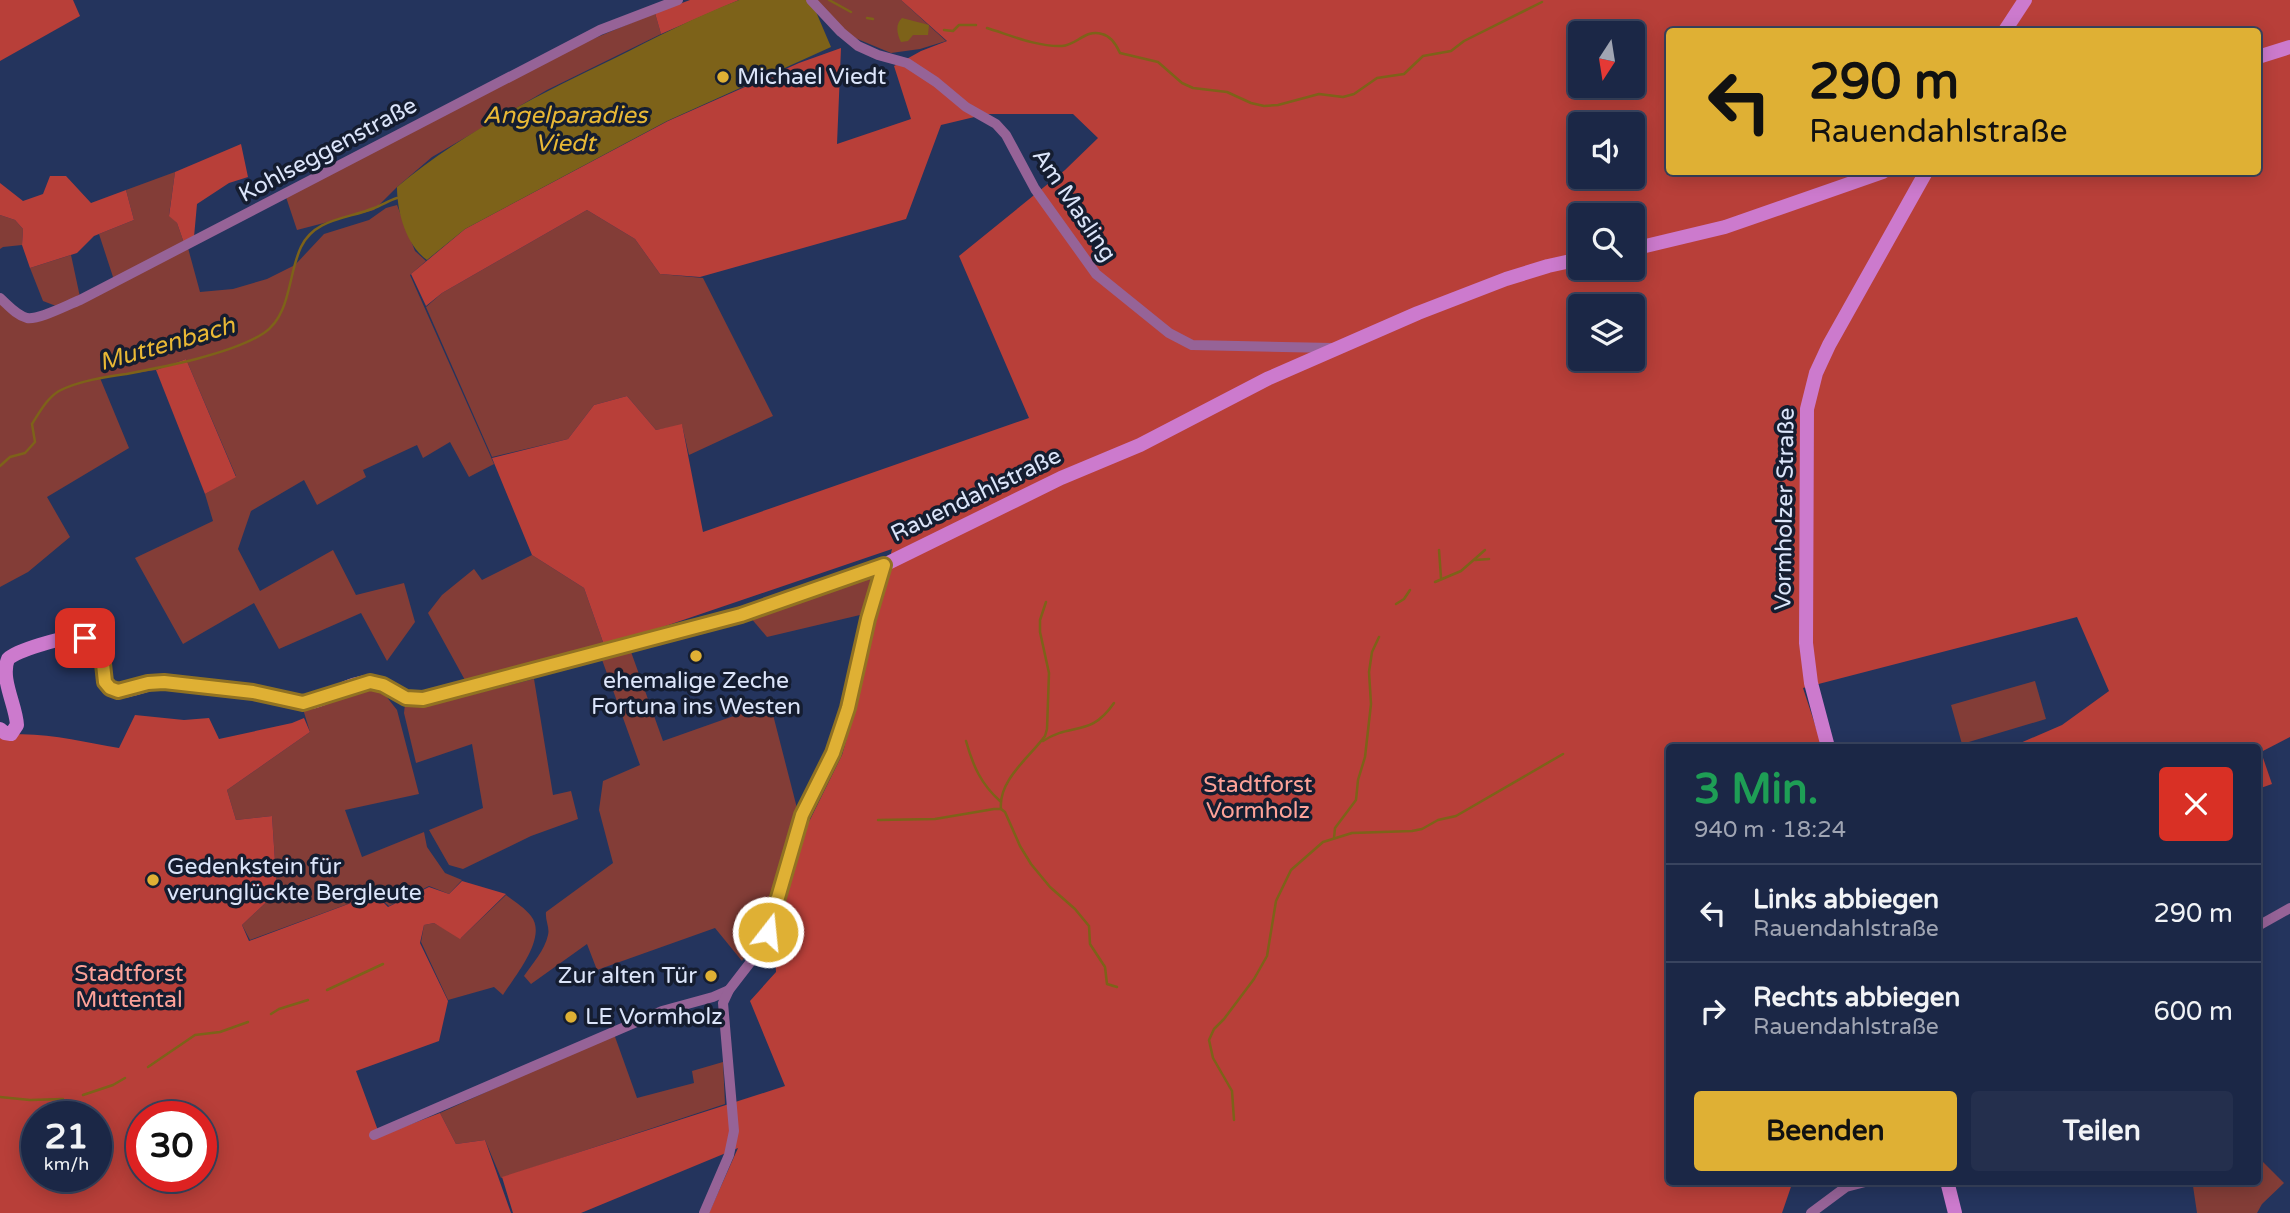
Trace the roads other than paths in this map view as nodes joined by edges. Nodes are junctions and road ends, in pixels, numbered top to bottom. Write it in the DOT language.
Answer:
graph roads {
  1 [pos="678,0"];
  2 [pos="811,0"];
  3 [pos="2025,0"];
  4 [pos="2007,28"];
  5 [pos="2290,47"];
  6 [pos="2261,56"];
  7 [pos="1875,175"];
  8 [pos="1924,175"];
  9 [pos="1645,245"];
  10 [pos="1568,262"];
  11 [pos="0,298"];
  12 [pos="1340,349"];
  13 [pos="884,565"];
  14 [pos="0,729"];
  15 [pos="1827,744"];
  16 [pos="2290,908"];
  17 [pos="2261,924"];
  18 [pos="729,990"];
  19 [pos="374,1135"];
  20 [pos="1844,1185"];
  21 [pos="1948,1185"];
  22 [pos="704,1213"];
  23 [pos="1811,1213"];
  24 [pos="1955,1213"];
  1 -- 11 [label="street, Kohlseggenstraße"];
  2 -- 12 [label="street, Am Masling"];
  3 -- 4 [label="street"];
  5 -- 6 [label="street"];
  7 -- 9 [label="street"];
  8 -- 15 [label="street, Vormholzer Straße"];
  10 -- 12 [label="street, Rauendahlstraße"];
  12 -- 13 [label="street, Rauendahlstraße"];
  13 -- 14 [label="street, Rauendahlstraße"];
  13 -- 18 [label="street"];
  16 -- 17 [label="street"];
  18 -- 19 [label="street"];
  18 -- 22 [label="street"];
  20 -- 23 [label="street"];
  21 -- 24 [label="street"];
}
